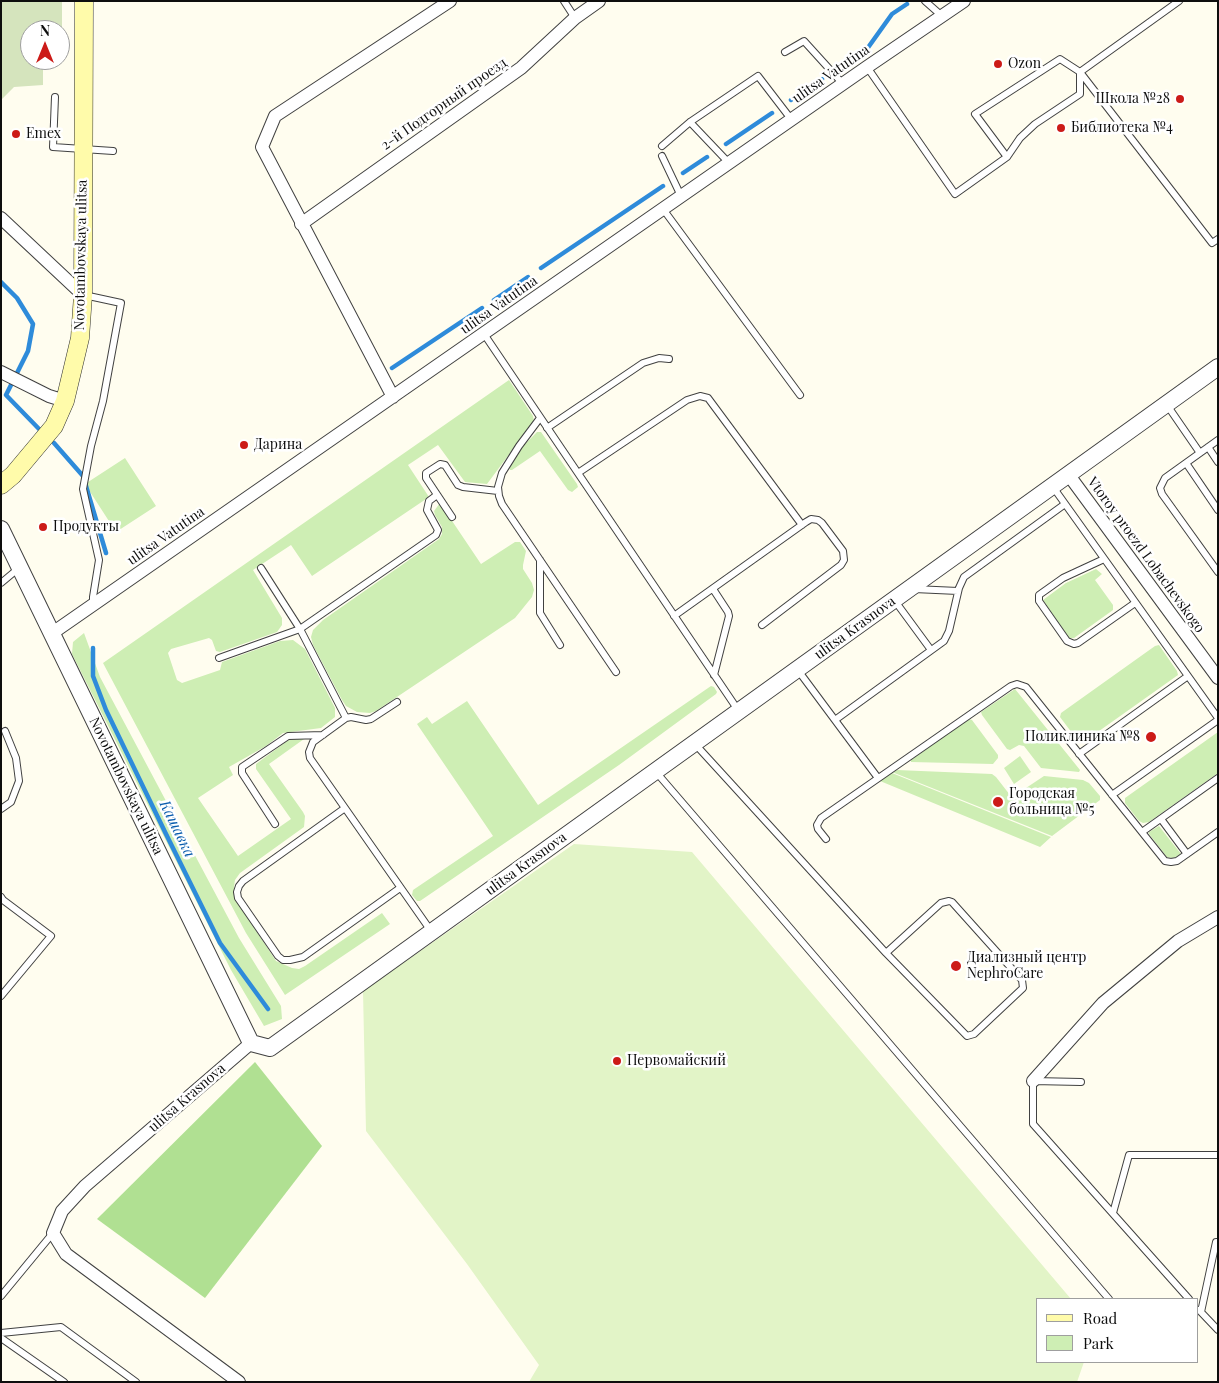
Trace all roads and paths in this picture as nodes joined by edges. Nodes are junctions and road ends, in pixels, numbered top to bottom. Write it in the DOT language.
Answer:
graph roads {
  1 [pos="84,1"];
  2 [pos="450,1"];
  3 [pos="564,1"];
  4 [pos="599,1"];
  5 [pos="925,1"];
  6 [pos="964,1"];
  7 [pos="1179,1"];
  8 [pos="942,16"];
  9 [pos="575,18"];
  10 [pos="785,52"];
  11 [pos="867,67"];
  12 [pos="1080,72"];
  13 [pos="843,84"];
  14 [pos="55,96"];
  15 [pos="792,119"];
  16 [pos="690,122"];
  17 [pos="662,146"];
  18 [pos="83,150"];
  19 [pos="113,151"];
  20 [pos="662,156"];
  21 [pos="1007,157"];
  22 [pos="729,163"];
  23 [pos="681,196"];
  24 [pos="663,209"];
  25 [pos="1,218"];
  26 [pos="301,224"];
  27 [pos="1218,239"];
  28 [pos="83,294"];
  29 [pos="484,334"];
  30 [pos="669,359"];
  31 [pos="1218,367"];
  32 [pos="1,372"];
  33 [pos="800,395"];
  34 [pos="393,397"];
  35 [pos="66,400"];
  36 [pos="1166,404"];
  37 [pos="540,418"];
  38 [pos="547,428"];
  39 [pos="1218,440"];
  40 [pos="1208,448"];
  41 [pos="1200,453"];
  42 [pos="1218,462"];
  43 [pos="1186,463"];
  44 [pos="578,473"];
  45 [pos="1068,474"];
  46 [pos="1,485"];
  47 [pos="1052,486"];
  48 [pos="498,491"];
  49 [pos="437,495"];
  50 [pos="1065,504"];
  51 [pos="1218,510"];
  52 [pos="452,517"];
  53 [pos="802,525"];
  54 [pos="1,528"];
  55 [pos="1218,559"];
  56 [pos="540,560"];
  57 [pos="1104,560"];
  58 [pos="1211,563"];
  59 [pos="20,567"];
  60 [pos="261,568"];
  61 [pos="1218,572"];
  62 [pos="1,583"];
  63 [pos="910,588"];
  64 [pos="713,589"];
  65 [pos="958,591"];
  66 [pos="894,600"];
  67 [pos="1135,603"];
  68 [pos="94,604"];
  69 [pos="674,616"];
  70 [pos="762,625"];
  71 [pos="300,628"];
  72 [pos="51,634"];
  73 [pos="560,645"];
  74 [pos="930,650"];
  75 [pos="219,658"];
  76 [pos="797,669"];
  77 [pos="616,672"];
  78 [pos="714,675"];
  79 [pos="1188,676"];
  80 [pos="1218,678"];
  81 [pos="397,702"];
  82 [pos="738,712"];
  83 [pos="346,718"];
  84 [pos="1218,719"];
  85 [pos="835,720"];
  86 [pos="5,731"];
  87 [pos="323,734"];
  88 [pos="695,743"];
  89 [pos="1079,754"];
  90 [pos="655,771"];
  91 [pos="878,778"];
  92 [pos="1218,778"];
  93 [pos="1112,795"];
  94 [pos="345,808"];
  95 [pos="1,809"];
  96 [pos="1161,819"];
  97 [pos="275,824"];
  98 [pos="1142,832"];
  99 [pos="1218,832"];
  100 [pos="826,839"];
  101 [pos="1187,854"];
  102 [pos="400,888"];
  103 [pos="1,897"];
  104 [pos="1218,917"];
  105 [pos="431,932"];
  106 [pos="886,953"];
  107 [pos="1,996"];
  108 [pos="251,1043"];
  109 [pos="1033,1082"];
  110 [pos="1080,1082"];
  111 [pos="1218,1155"];
  112 [pos="1113,1213"];
  113 [pos="53,1233"];
  114 [pos="1217,1241"];
  115 [pos="1,1296"];
  116 [pos="1108,1298"];
  117 [pos="1188,1298"];
  118 [pos="1199,1310"];
  119 [pos="1218,1330"];
  120 [pos="1,1333"];
  121 [pos="1,1338"];
  122 [pos="64,1382"];
  123 [pos="136,1382"];
  124 [pos="239,1382"];
  1 -- 18 [label="main road, Novotambovskaya ulitsa"];
  2 -- 26 [label="street"];
  3 -- 9 [label="lane"];
  4 -- 9 [label="street, 2-й Подгорный проезд"];
  5 -- 8 [label="lane"];
  6 -- 8 [label="street, ulitsa Vatutina"];
  7 -- 12 [label="lane"];
  8 -- 11 [label="street, ulitsa Vatutina"];
  9 -- 26 [label="street, 2-й Подгорный проезд"];
  10 -- 13 [label="lane"];
  11 -- 13 [label="street, ulitsa Vatutina"];
  11 -- 21 [label="lane"];
  12 -- 21 [label="lane"];
  12 -- 21 [label="lane"];
  12 -- 27 [label="lane"];
  13 -- 15 [label="street, ulitsa Vatutina"];
  14 -- 18 [label="lane"];
  15 -- 16 [label="lane"];
  15 -- 22 [label="street, ulitsa Vatutina"];
  16 -- 17 [label="lane"];
  16 -- 22 [label="lane"];
  18 -- 19 [label="lane"];
  18 -- 28 [label="main road, Novotambovskaya ulitsa"];
  20 -- 23 [label="lane"];
  22 -- 23 [label="street, ulitsa Vatutina"];
  23 -- 24 [label="street, ulitsa Vatutina"];
  24 -- 29 [label="street, ulitsa Vatutina"];
  24 -- 33 [label="lane"];
  25 -- 28 [label="street"];
  26 -- 34 [label="street"];
  28 -- 35 [label="main road, Novotambovskaya ulitsa"];
  28 -- 68 [label="lane"];
  29 -- 34 [label="street, ulitsa Vatutina"];
  29 -- 37 [label="lane"];
  30 -- 38 [label="lane"];
  31 -- 36 [label="street, ulitsa Krasnova"];
  32 -- 35 [label="street"];
  34 -- 68 [label="street, ulitsa Vatutina"];
  35 -- 46 [label="main road, Novotambovskaya ulitsa"];
  36 -- 41 [label="lane"];
  36 -- 45 [label="street, ulitsa Krasnova"];
  37 -- 38 [label="lane"];
  37 -- 48 [label="lane"];
  38 -- 44 [label="lane"];
  39 -- 40 [label="lane"];
  40 -- 41 [label="lane"];
  40 -- 42 [label="lane"];
  41 -- 43 [label="lane"];
  43 -- 51 [label="lane"];
  43 -- 58 [label="lane"];
  44 -- 53 [label="lane"];
  44 -- 69 [label="lane"];
  45 -- 47 [label="street, ulitsa Krasnova"];
  45 -- 80 [label="street, Vtoroy proezd Lobachevskogo"];
  47 -- 50 [label="lane"];
  47 -- 63 [label="street, ulitsa Krasnova"];
  48 -- 49 [label="lane"];
  48 -- 56 [label="lane"];
  49 -- 52 [label="lane"];
  49 -- 71 [label="lane"];
  50 -- 57 [label="lane"];
  50 -- 65 [label="lane"];
  53 -- 64 [label="lane"];
  53 -- 70 [label="lane"];
  54 -- 59 [label="street, Novotambovskaya ulitsa"];
  55 -- 58 [label="lane"];
  56 -- 73 [label="lane"];
  56 -- 77 [label="lane"];
  57 -- 67 [label="lane"];
  57 -- 67 [label="lane"];
  58 -- 61 [label="lane"];
  59 -- 62 [label="lane"];
  59 -- 72 [label="street, Novotambovskaya ulitsa"];
  60 -- 71 [label="lane"];
  63 -- 65 [label="lane"];
  63 -- 66 [label="street, ulitsa Krasnova"];
  64 -- 69 [label="lane"];
  64 -- 78 [label="lane"];
  65 -- 74 [label="lane"];
  66 -- 74 [label="lane"];
  66 -- 76 [label="street, ulitsa Krasnova"];
  67 -- 79 [label="lane"];
  68 -- 72 [label="street, ulitsa Vatutina"];
  69 -- 78 [label="lane"];
  71 -- 75 [label="lane"];
  71 -- 83 [label="lane"];
  72 -- 108 [label="street, Novotambovskaya ulitsa"];
  74 -- 85 [label="lane"];
  76 -- 82 [label="street, ulitsa Krasnova"];
  76 -- 85 [label="lane"];
  78 -- 82 [label="lane"];
  79 -- 84 [label="lane"];
  79 -- 89 [label="lane"];
  81 -- 83 [label="lane"];
  82 -- 88 [label="street, ulitsa Krasnova"];
  83 -- 87 [label="lane"];
  84 -- 93 [label="lane"];
  85 -- 91 [label="lane"];
  86 -- 95 [label="lane"];
  87 -- 94 [label="lane"];
  87 -- 97 [label="lane"];
  88 -- 90 [label="street, ulitsa Krasnova"];
  88 -- 106 [label="lane"];
  89 -- 91 [label="lane"];
  89 -- 93 [label="lane"];
  90 -- 105 [label="street, ulitsa Krasnova"];
  90 -- 116 [label="lane"];
  91 -- 100 [label="lane"];
  92 -- 96 [label="lane"];
  93 -- 98 [label="lane"];
  94 -- 102 [label="lane"];
  94 -- 102 [label="lane"];
  96 -- 98 [label="lane"];
  96 -- 101 [label="lane"];
  98 -- 101 [label="lane"];
  99 -- 101 [label="lane"];
  102 -- 105 [label="lane"];
  103 -- 107 [label="lane"];
  104 -- 109 [label="street"];
  105 -- 108 [label="street, ulitsa Krasnova"];
  106 -- 106 [label="lane"];
  108 -- 113 [label="street, ulitsa Krasnova"];
  109 -- 110 [label="lane"];
  109 -- 112 [label="lane"];
  111 -- 112 [label="lane"];
  112 -- 117 [label="lane"];
  113 -- 115 [label="lane"];
  113 -- 124 [label="street"];
  114 -- 118 [label="lane"];
  118 -- 119 [label="lane"];
  120 -- 123 [label="lane"];
  121 -- 122 [label="lane"];
}
